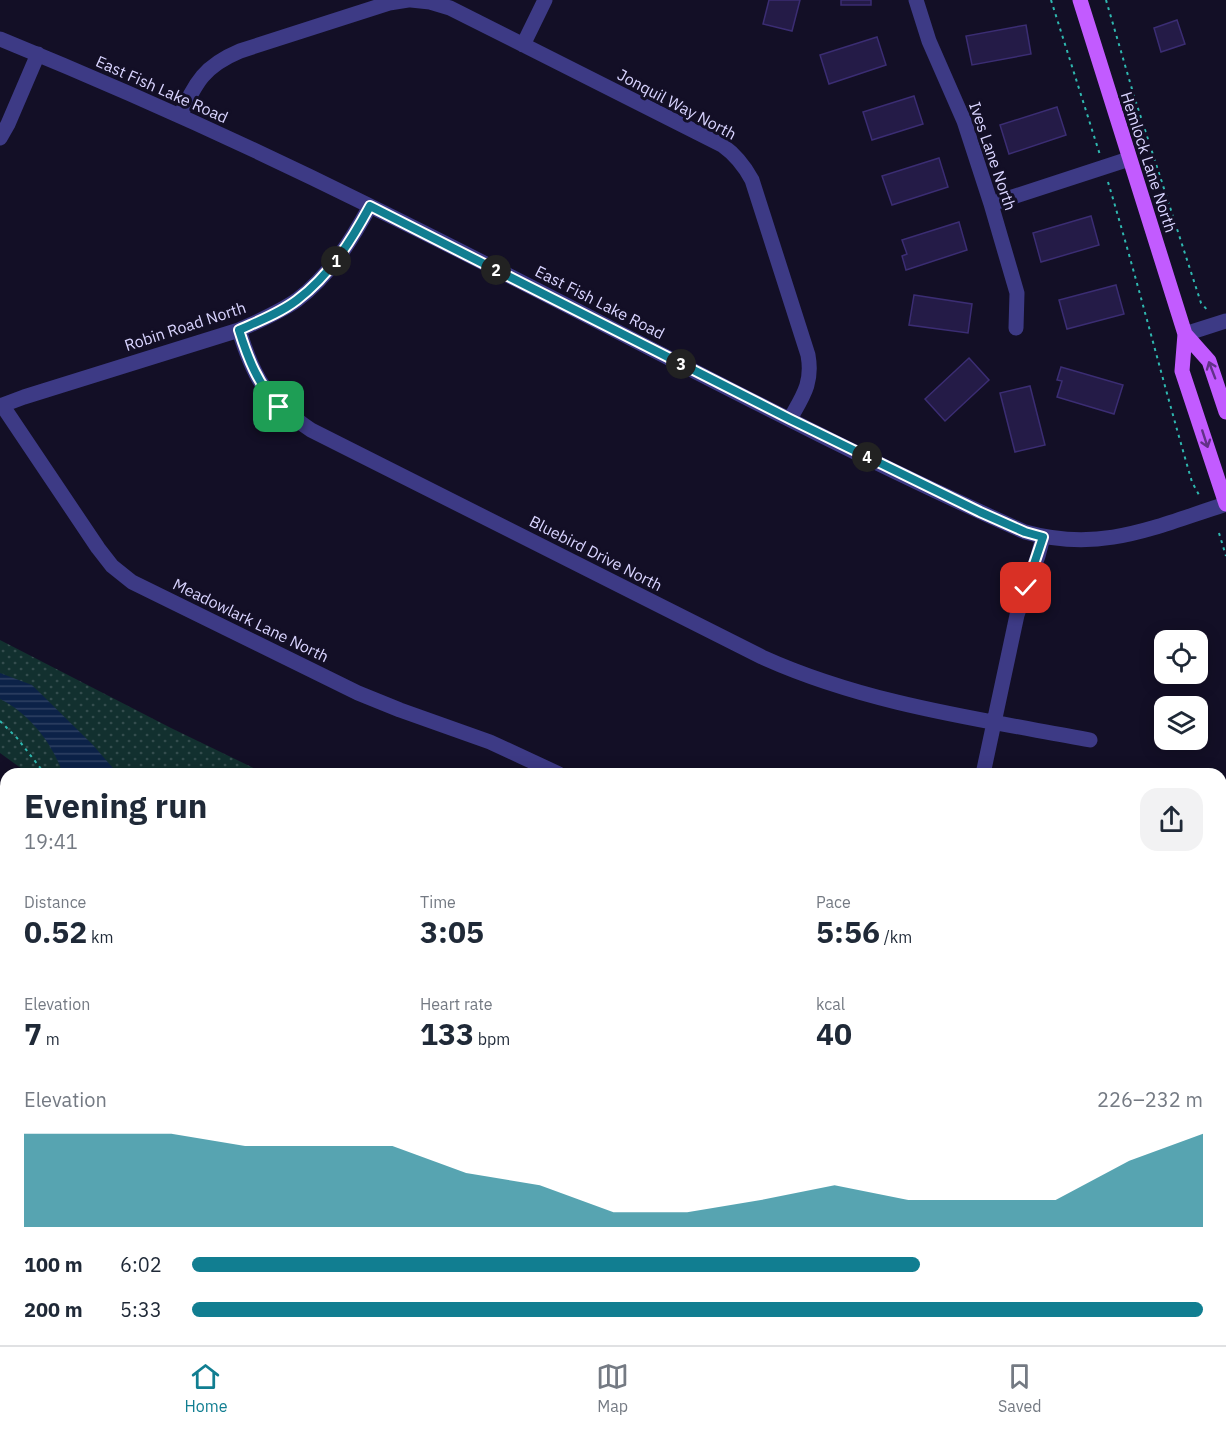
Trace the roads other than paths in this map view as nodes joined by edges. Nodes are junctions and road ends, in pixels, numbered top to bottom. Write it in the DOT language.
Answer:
graph roads {
  1 [pos="410,0"];
  2 [pos="545,0"];
  3 [pos="916,0"];
  4 [pos="1080,0"];
  5 [pos="0,39"];
  6 [pos="523,45"];
  7 [pos="38,54"];
  8 [pos="180,116"];
  9 [pos="0,138"];
  10 [pos="1129,159"];
  11 [pos="991,204"];
  12 [pos="370,206"];
  13 [pos="1226,321"];
  14 [pos="1016,328"];
  15 [pos="239,330"];
  16 [pos="1185,334"];
  17 [pos="1,406"];
  18 [pos="1226,412"];
  19 [pos="790,419"];
  20 [pos="1226,504"];
  21 [pos="1043,537"];
  22 [pos="993,722"];
  23 [pos="1090,740"];
  24 [pos="546,768"];
  25 [pos="984,768"];
  1 -- 6 [label="street, Jonquil Way North"];
  1 -- 8 [label="street, Jonquil Way North"];
  2 -- 6 [label="street"];
  3 -- 11 [label="street, Ives Lane North"];
  4 -- 10 [label="main road, Hemlock Lane North"];
  5 -- 7 [label="street, East Fish Lake Road"];
  6 -- 19 [label="street, Jonquil Way North"];
  7 -- 8 [label="street, East Fish Lake Road"];
  7 -- 9 [label="street"];
  8 -- 12 [label="street, East Fish Lake Road"];
  10 -- 11 [label="street"];
  10 -- 16 [label="main road, Hemlock Lane North"];
  11 -- 14 [label="street, Ives Lane North"];
  12 -- 15 [label="street, Robin Road North"];
  12 -- 19 [label="street, East Fish Lake Road"];
  13 -- 16 [label="street"];
  15 -- 17 [label="street, Robin Road North"];
  15 -- 22 [label="street, Bluebird Drive North"];
  18 -- 16 [label="main road, Hemlock Lane North, one-way"];
  16 -- 20 [label="main road, Hemlock Lane North, one-way"];
  17 -- 24 [label="street, Meadowlark Lane North"];
  19 -- 21 [label="street, East Fish Lake Road"];
  20 -- 21 [label="street, East Fish Lake Road"];
  21 -- 22 [label="street"];
  22 -- 23 [label="street, Bluebird Drive North"];
  22 -- 25 [label="street"];
}
